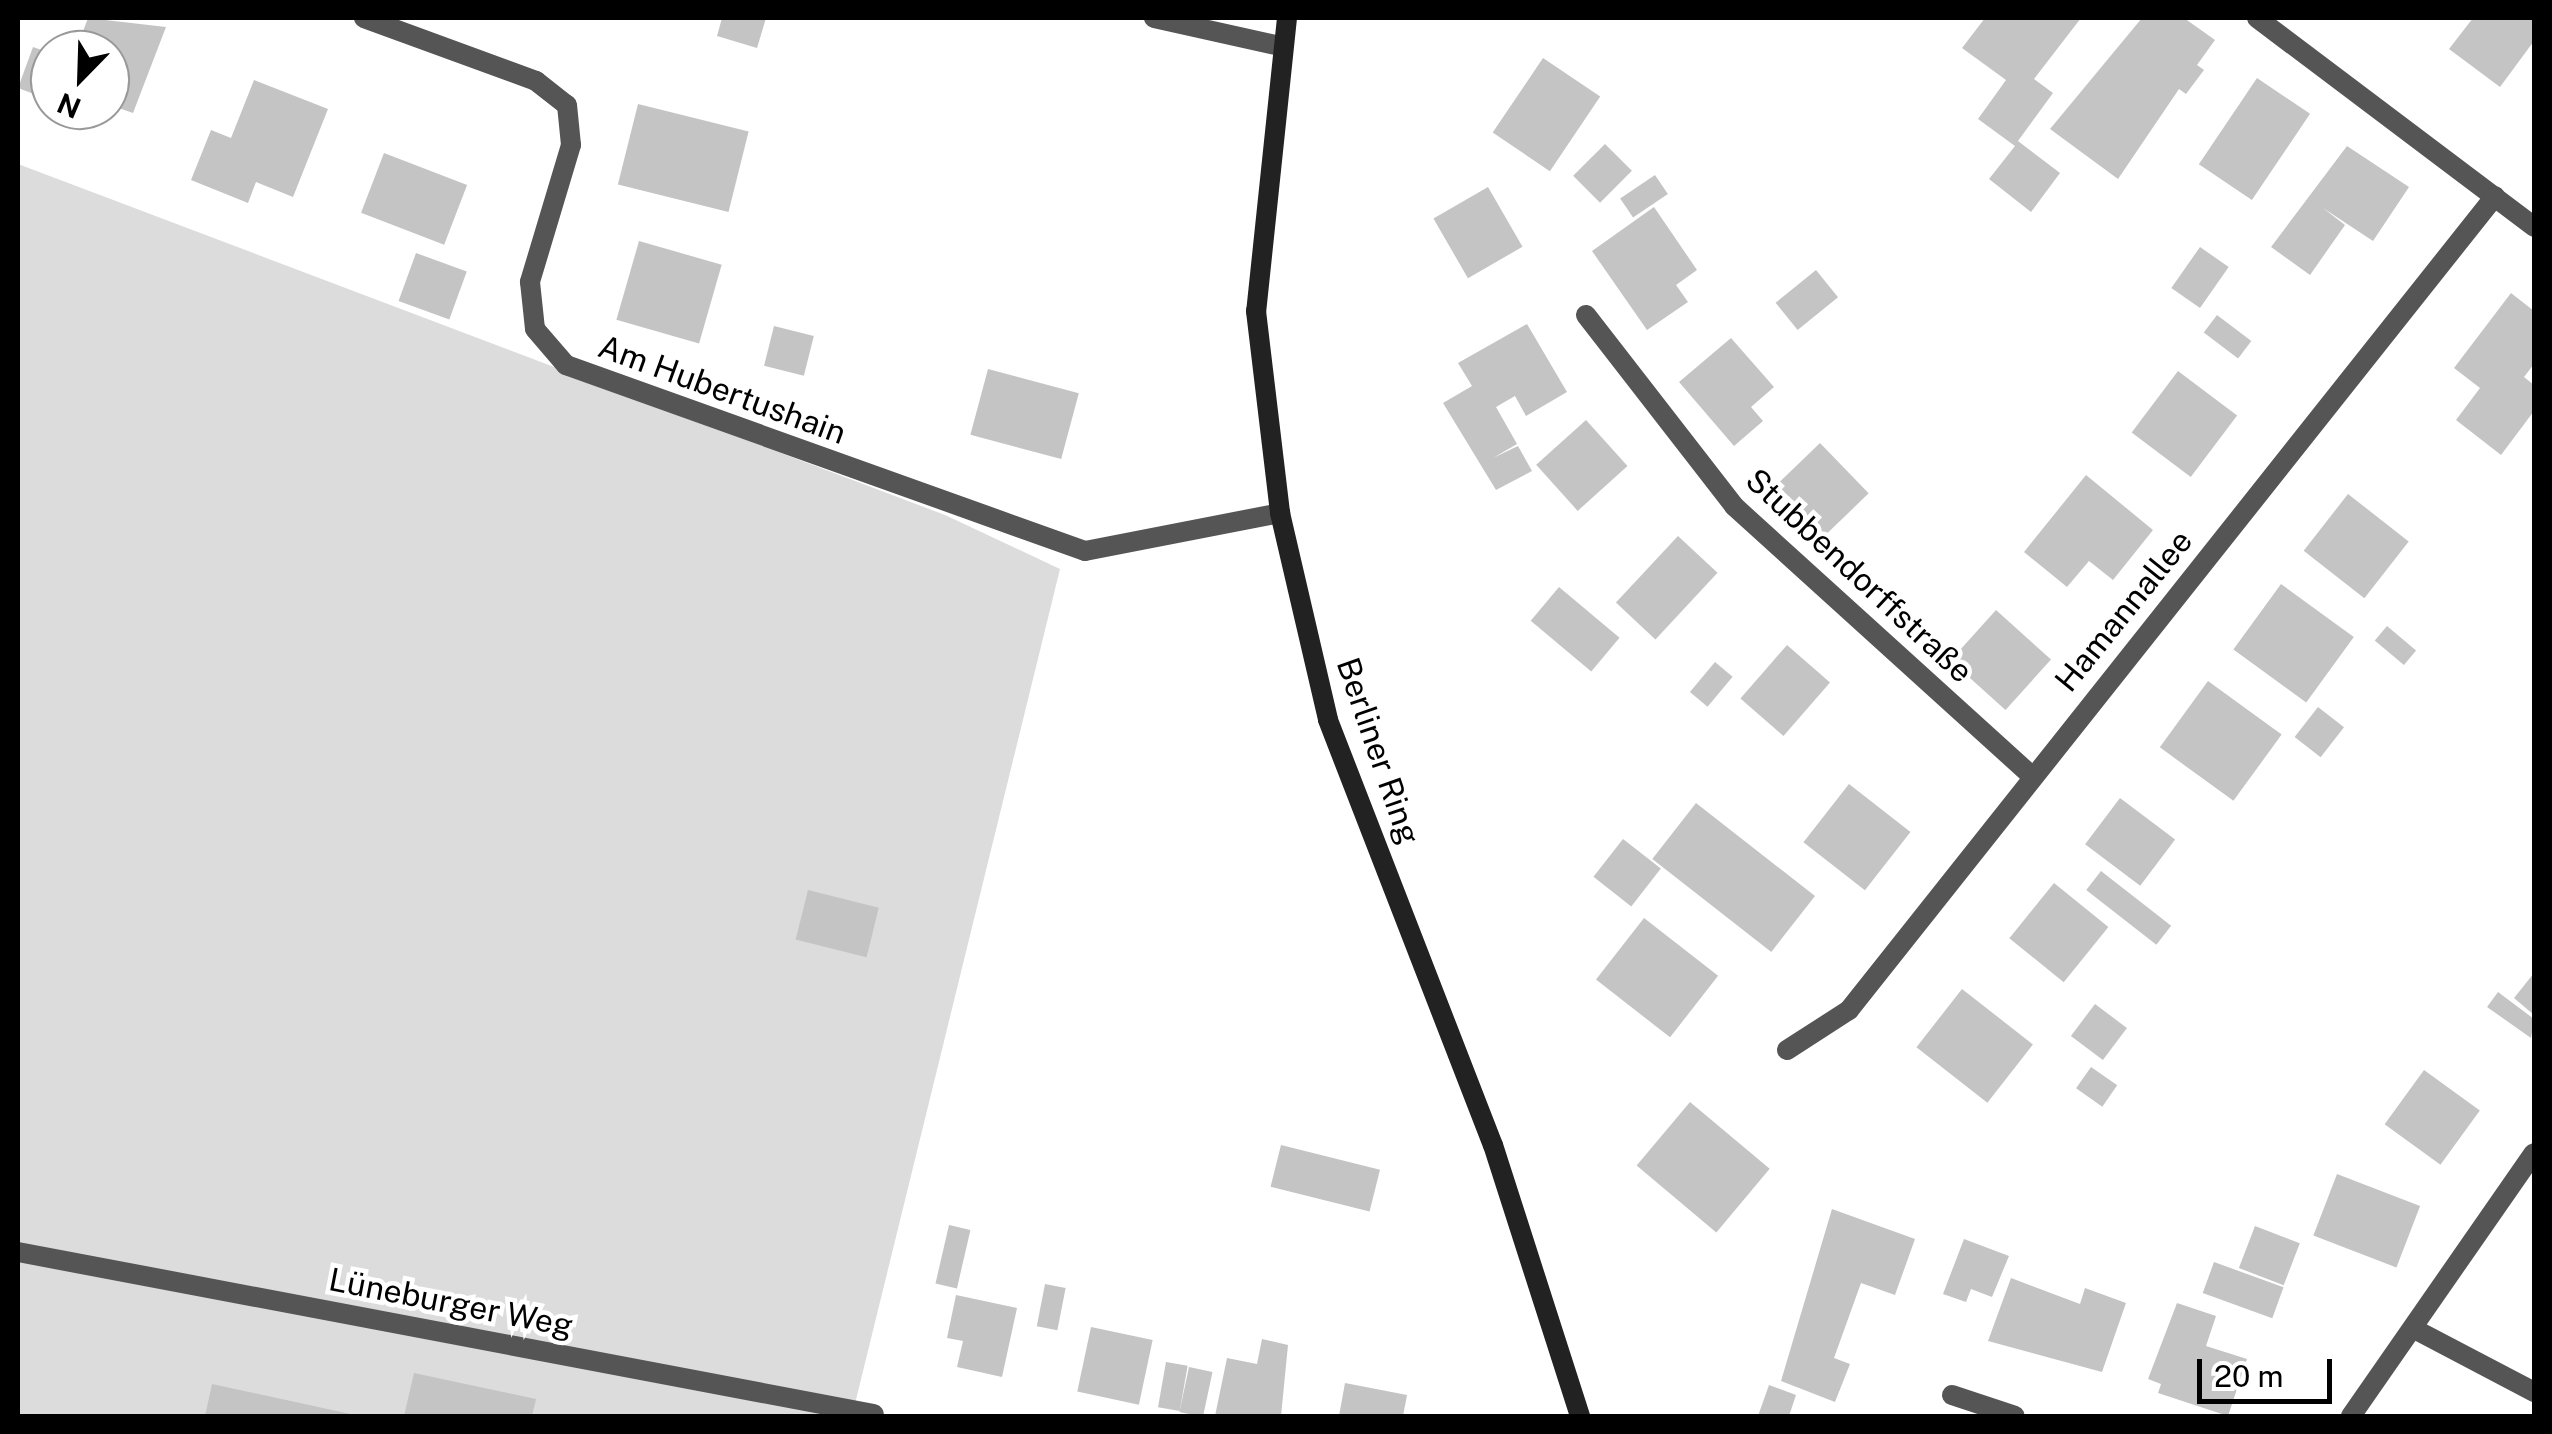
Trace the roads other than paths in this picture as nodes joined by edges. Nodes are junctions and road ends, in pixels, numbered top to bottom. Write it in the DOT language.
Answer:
graph roads {
  1 [pos="364,18"];
  2 [pos="1154,18"];
  3 [pos="1287,18"];
  4 [pos="2257,18"];
  5 [pos="1280,46"];
  6 [pos="2495,196"];
  7 [pos="2534,227"];
  8 [pos="1586,315"];
  9 [pos="1280,513"];
  10 [pos="2031,775"];
  11 [pos="1787,1050"];
  12 [pos="2534,1154"];
  13 [pos="18,1252"];
  14 [pos="2418,1332"];
  15 [pos="2534,1392"];
  16 [pos="1952,1395"];
  17 [pos="874,1414"];
  18 [pos="1580,1416"];
  19 [pos="2014,1416"];
  20 [pos="2351,1416"];
  1 -- 9 [label="street, Am Hubertushain"];
  2 -- 5 [label="street"];
  3 -- 5 [label="street, Berliner Ring"];
  4 -- 6 [label="street"];
  5 -- 9 [label="street, Berliner Ring"];
  6 -- 7 [label="street"];
  6 -- 10 [label="street, Hamannallee"];
  8 -- 10 [label="street, Stubbendorffstraße"];
  9 -- 18 [label="street, Berliner Ring"];
  10 -- 11 [label="street, Hamannallee"];
  12 -- 14 [label="street"];
  13 -- 17 [label="street, Lüneburger Weg"];
  14 -- 15 [label="street"];
  14 -- 20 [label="street"];
  16 -- 19 [label="street"];
}
